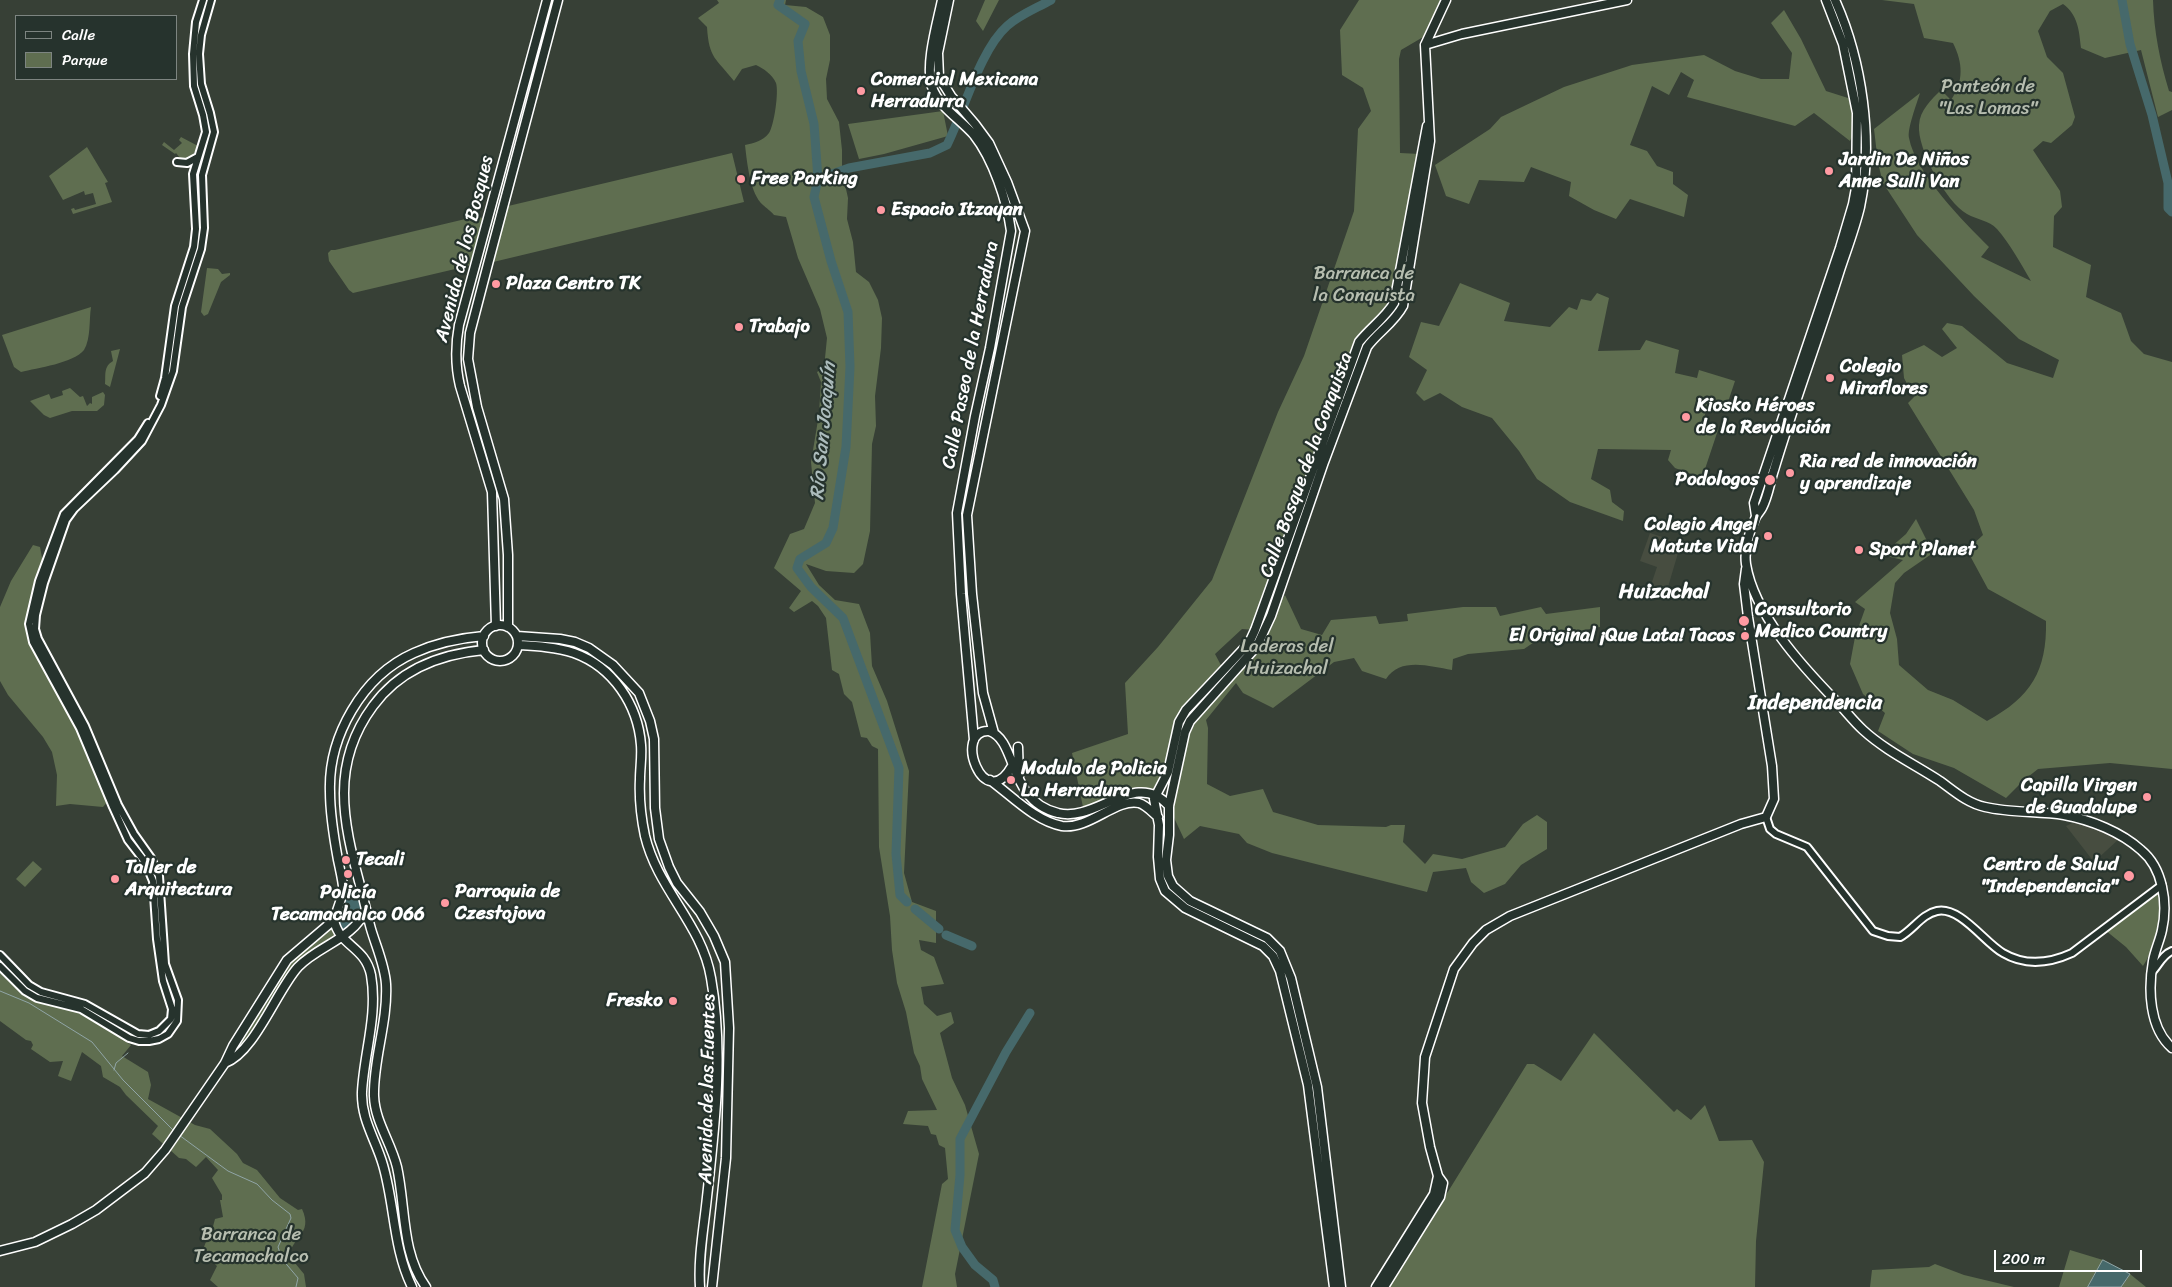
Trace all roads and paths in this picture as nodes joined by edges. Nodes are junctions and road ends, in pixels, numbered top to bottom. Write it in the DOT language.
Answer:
graph roads {
  1 [pos="203,0"];
  2 [pos="211,0"];
  3 [pos="547,0"];
  4 [pos="558,0"];
  5 [pos="942,0"];
  6 [pos="949,0"];
  7 [pos="1446,0"];
  8 [pos="1627,0"];
  9 [pos="1826,0"];
  10 [pos="1835,0"];
  11 [pos="1425,45"];
  12 [pos="1428,119"];
  13 [pos="968,122"];
  14 [pos="201,152"];
  15 [pos="177,162"];
  16 [pos="497,183"];
  17 [pos="509,186"];
  18 [pos="1412,206"];
  19 [pos="1420,207"];
  20 [pos="1010,242"];
  21 [pos="1021,250"];
  22 [pos="1756,516"];
  23 [pos="1746,564"];
  24 [pos="961,594"];
  25 [pos="975,625"];
  26 [pos="496,626"];
  27 [pos="508,627"];
  28 [pos="484,636"];
  29 [pos="516,636"];
  30 [pos="518,646"];
  31 [pos="484,650"];
  32 [pos="63,692"];
  33 [pos="994,732"];
  34 [pos="974,740"];
  35 [pos="1018,747"];
  36 [pos="1012,766"];
  37 [pos="990,780"];
  38 [pos="1020,781"];
  39 [pos="1163,784"];
  40 [pos="1173,789"];
  41 [pos="1024,790"];
  42 [pos="1156,794"];
  43 [pos="1015,799"];
  44 [pos="1168,806"];
  45 [pos="1158,817"];
  46 [pos="1766,817"];
  47 [pos="656,823"];
  48 [pos="643,824"];
  49 [pos="659,839"];
  50 [pos="648,846"];
  51 [pos="2162,884"];
  52 [pos="366,909"];
  53 [pos="334,920"];
  54 [pos="341,937"];
  55 [pos="2172,951"];
  56 [pos="0,955"];
  57 [pos="0,966"];
  58 [pos="2151,973"];
  59 [pos="56,996"];
  60 [pos="174,1001"];
  61 [pos="54,1004"];
  62 [pos="1303,1028"];
  63 [pos="1295,1031"];
  64 [pos="2172,1048"];
  65 [pos="223,1065"];
  66 [pos="728,1090"];
  67 [pos="717,1094"];
  68 [pos="728,1099"];
  69 [pos="1438,1176"];
  70 [pos="0,1250"];
  71 [pos="412,1287"];
  72 [pos="426,1287"];
  73 [pos="700,1287"];
  74 [pos="712,1287"];
  75 [pos="1334,1287"];
  76 [pos="1341,1287"];
  77 [pos="1376,1287"];
  78 [pos="1384,1287"];
  1 -- 14 [label="street"];
  2 -- 32 [label="street"];
  3 -- 16 [label="main road, Avenida de los Bosques"];
  4 -- 17 [label="main road, Avenida de los Bosques"];
  5 -- 13 [label="main road, Calle Paseo de la Herradura"];
  6 -- 13 [label="main road, Calle Paseo de la Herradura"];
  7 -- 11 [label="main road, Calle Bosque de la Conquista"];
  8 -- 11 [label="main road"];
  9 -- 22 [label="main road"];
  10 -- 22 [label="main road"];
  11 -- 12 [label="main road, Calle Bosque de la Conquista"];
  12 -- 18 [label="main road, Calle Bosque de la Conquista"];
  12 -- 19 [label="main road, Calle Bosque de la Conquista"];
  13 -- 20 [label="main road, Calle Paseo de la Herradura"];
  13 -- 21 [label="main road, Calle Paseo de la Herradura"];
  14 -- 15 [label="street"];
  14 -- 32 [label="street"];
  16 -- 17 [label="main road"];
  16 -- 26 [label="main road, Avenida de los Bosques"];
  17 -- 27 [label="main road, Avenida de los Bosques"];
  18 -- 19 [label="main road"];
  18 -- 39 [label="main road, Calle Bosque de la Conquista"];
  19 -- 40 [label="main road, Calle Bosque de la Conquista"];
  20 -- 21 [label="main road"];
  20 -- 24 [label="main road, Calle Paseo de la Herradura"];
  21 -- 25 [label="main road, Calle Paseo de la Herradura"];
  22 -- 23 [label="main road"];
  23 -- 46 [label="main road"];
  23 -- 51 [label="main road"];
  24 -- 25 [label="main road"];
  24 -- 34 [label="main road, Calle Paseo de la Herradura"];
  25 -- 33 [label="main road, Calle Paseo de la Herradura"];
  26 -- 27 [label="main road"];
  26 -- 28 [label="main road"];
  27 -- 29 [label="main road"];
  28 -- 31 [label="main road"];
  28 -- 53 [label="main road"];
  29 -- 30 [label="main road"];
  29 -- 47 [label="main road, Avenida de las Fuentes"];
  30 -- 31 [label="main road"];
  30 -- 48 [label="main road, Avenida de las Fuentes"];
  31 -- 52 [label="main road"];
  32 -- 60 [label="street"];
  33 -- 34 [label="main road"];
  33 -- 36 [label="main road"];
  34 -- 37 [label="main road"];
  35 -- 38 [label="main road"];
  36 -- 37 [label="main road"];
  36 -- 38 [label="main road"];
  37 -- 43 [label="main road"];
  38 -- 41 [label="main road"];
  39 -- 40 [label="main road"];
  39 -- 42 [label="main road, Calle Bosque de la Conquista"];
  40 -- 44 [label="main road, Calle Bosque de la Conquista"];
  41 -- 42 [label="main road"];
  41 -- 43 [label="main road"];
  42 -- 44 [label="main road"];
  42 -- 45 [label="main road"];
  43 -- 45 [label="main road"];
  44 -- 62 [label="main road, Calle Bosque de la Conquista"];
  45 -- 63 [label="main road"];
  46 -- 51 [label="street"];
  46 -- 69 [label="main road"];
  47 -- 48 [label="main road"];
  47 -- 49 [label="main road, Avenida de las Fuentes"];
  48 -- 50 [label="main road, Avenida de las Fuentes"];
  49 -- 50 [label="main road"];
  49 -- 66 [label="main road, Avenida de las Fuentes"];
  50 -- 67 [label="main road, Avenida de las Fuentes"];
  51 -- 58 [label="main road"];
  52 -- 54 [label="main road"];
  52 -- 72 [label="main road"];
  53 -- 54 [label="main road"];
  53 -- 65 [label="main road"];
  54 -- 65 [label="main road"];
  54 -- 71 [label="main road"];
  55 -- 58 [label="street"];
  56 -- 59 [label="street"];
  57 -- 61 [label="street"];
  58 -- 64 [label="main road"];
  59 -- 60 [label="street"];
  59 -- 61 [label="street"];
  60 -- 61 [label="street"];
  62 -- 63 [label="main road"];
  62 -- 76 [label="main road, Calle Bosque de la Conquista"];
  63 -- 75 [label="main road"];
  65 -- 70 [label="main road"];
  66 -- 67 [label="main road"];
  66 -- 68 [label="main road, Avenida de las Fuentes"];
  67 -- 68 [label="main road"];
  67 -- 73 [label="main road, Avenida de las Fuentes"];
  68 -- 74 [label="main road, Avenida de las Fuentes"];
  69 -- 77 [label="main road"];
  69 -- 78 [label="main road"];
}
